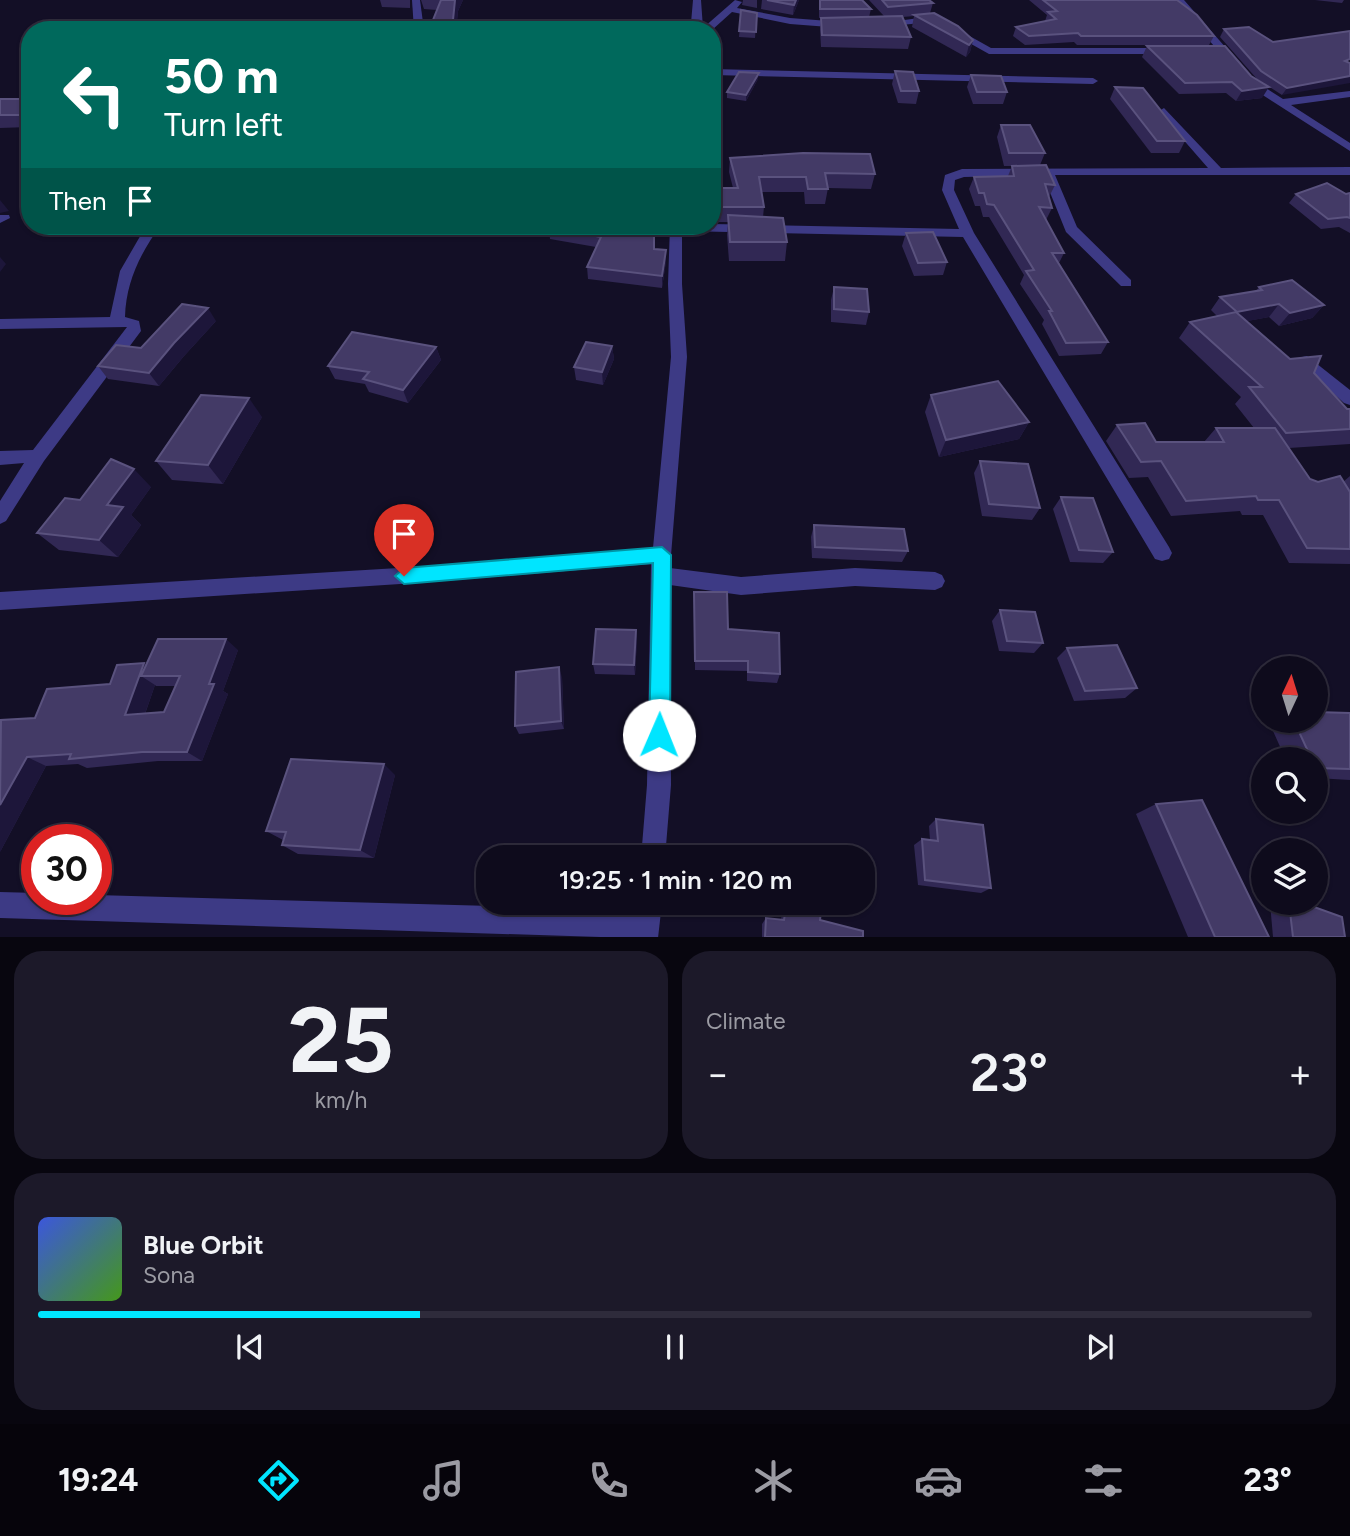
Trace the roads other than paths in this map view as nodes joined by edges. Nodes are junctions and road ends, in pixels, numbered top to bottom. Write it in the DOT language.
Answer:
graph roads {
  1 [pos="416,0"];
  2 [pos="697,0"];
  3 [pos="740,0"];
  4 [pos="1179,0"];
  5 [pos="732,9"];
  6 [pos="875,16"];
  7 [pos="418,21"];
  8 [pos="696,21"];
  9 [pos="717,21"];
  10 [pos="883,24"];
  11 [pos="1182,51"];
  12 [pos="1209,51"];
  13 [pos="1222,51"];
  14 [pos="721,72"];
  15 [pos="1093,81"];
  16 [pos="1350,94"];
  17 [pos="1279,103"];
  18 [pos="1164,111"];
  19 [pos="1350,148"];
  20 [pos="1217,171"];
  21 [pos="1350,171"];
  22 [pos="1048,172"];
  23 [pos="721,228"];
  24 [pos="967,233"];
  25 [pos="146,235"];
  26 [pos="676,235"];
  27 [pos="1126,283"];
  28 [pos="117,321"];
  29 [pos="0,324"];
  30 [pos="1307,361"];
  31 [pos="1350,399"];
  32 [pos="38,456"];
  33 [pos="0,458"];
  34 [pos="0,516"];
  35 [pos="1162,553"];
  36 [pos="662,555"];
  37 [pos="660,575"];
  38 [pos="935,581"];
  39 [pos="0,601"];
  40 [pos="654,845"];
  41 [pos="0,905"];
  42 [pos="647,921"];
  1 -- 7 [label="street"];
  2 -- 8 [label="street"];
  3 -- 5 [label="street"];
  4 -- 13 [label="street"];
  5 -- 9 [label="street"];
  5 -- 10 [label="street"];
  6 -- 10 [label="street"];
  10 -- 11 [label="street"];
  12 -- 13 [label="street"];
  13 -- 17 [label="street"];
  14 -- 15 [label="street"];
  16 -- 17 [label="street"];
  17 -- 19 [label="street"];
  18 -- 20 [label="street"];
  20 -- 21 [label="street"];
  20 -- 22 [label="street"];
  22 -- 24 [label="street"];
  22 -- 27 [label="street"];
  23 -- 24 [label="street"];
  24 -- 35 [label="street"];
  25 -- 28 [label="street"];
  26 -- 36 [label="street"];
  28 -- 29 [label="street"];
  28 -- 32 [label="street"];
  30 -- 31 [label="street"];
  32 -- 33 [label="street"];
  32 -- 34 [label="street"];
  36 -- 37 [label="street"];
  36 -- 39 [label="street"];
  37 -- 38 [label="street"];
  37 -- 40 [label="street"];
  41 -- 42 [label="street"];
}
